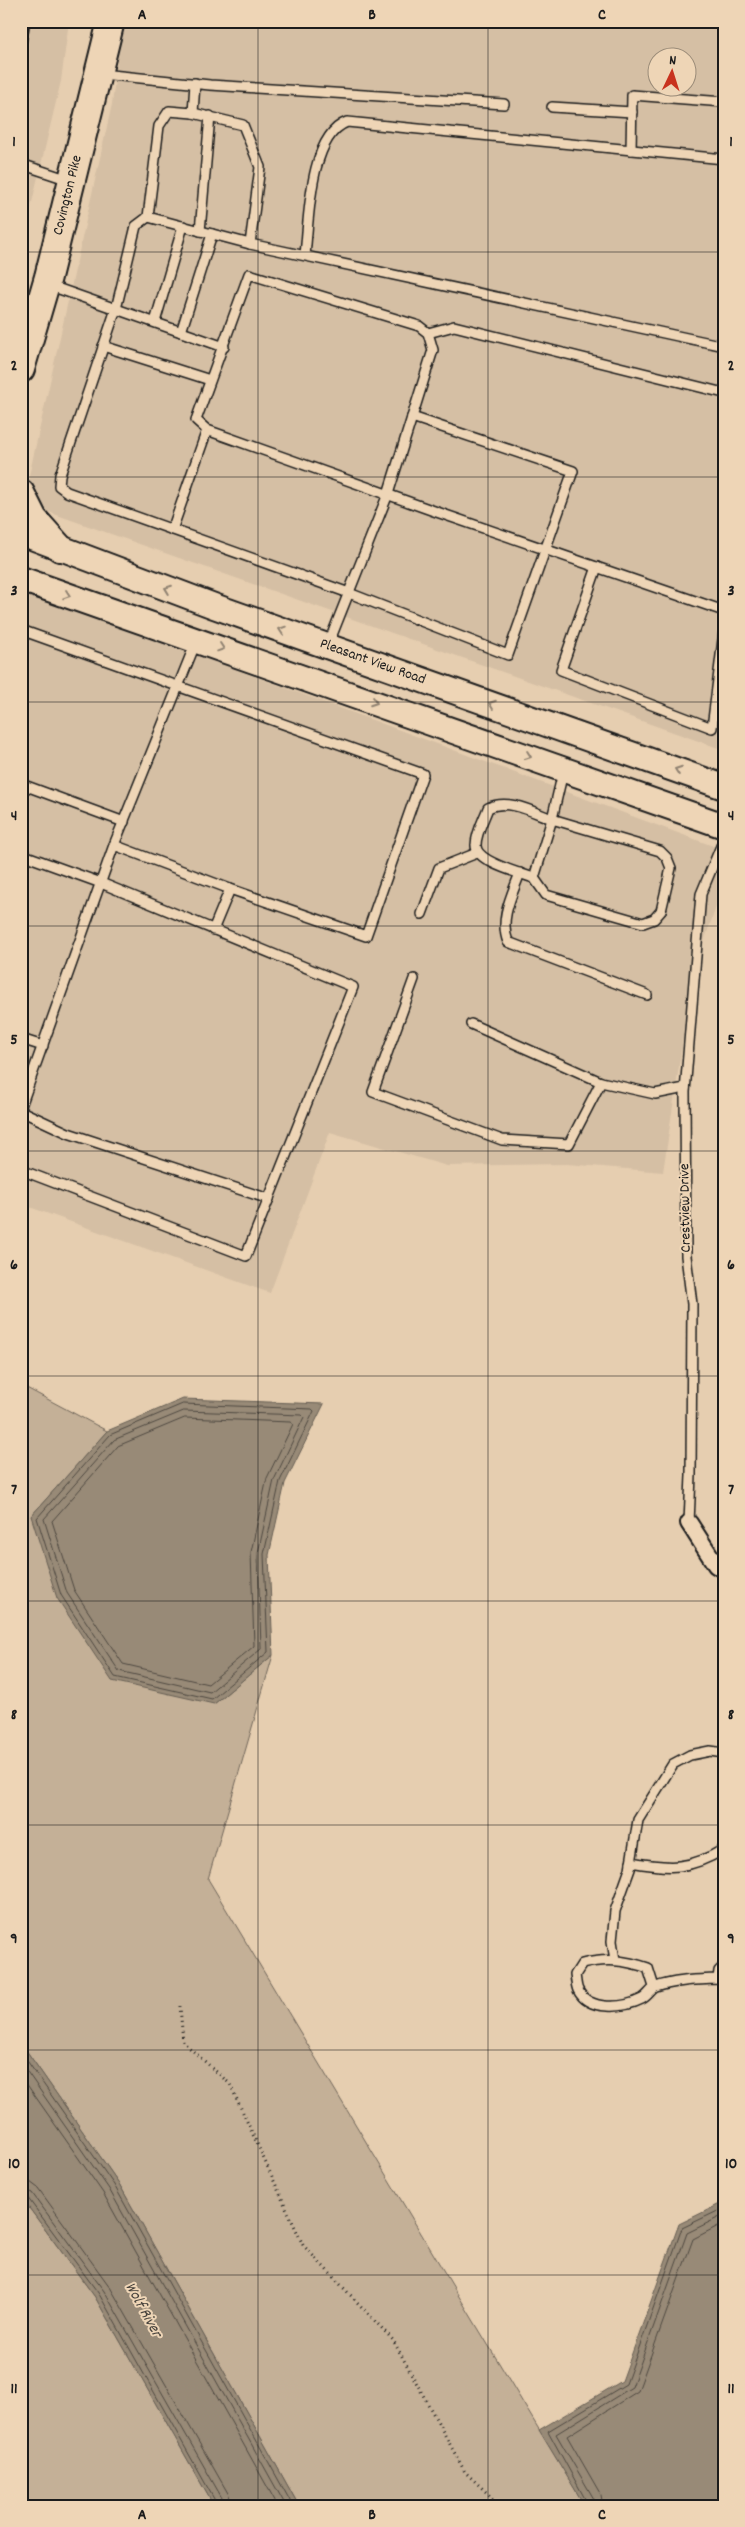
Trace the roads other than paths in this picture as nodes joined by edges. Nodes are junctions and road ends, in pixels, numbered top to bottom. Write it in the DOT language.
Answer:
graph roads {
  1 [pos="25,21"];
  2 [pos="111,21"];
  3 [pos="21,43"];
  4 [pos="97,74"];
  5 [pos="195,83"];
  6 [pos="724,102"];
  7 [pos="504,104"];
  8 [pos="552,107"];
  9 [pos="632,112"];
  10 [pos="192,113"];
  11 [pos="210,116"];
  12 [pos="631,150"];
  13 [pos="724,159"];
  14 [pos="21,164"];
  15 [pos="72,180"];
  16 [pos="148,217"];
  17 [pos="183,226"];
  18 [pos="200,231"];
  19 [pos="212,234"];
  20 [pos="250,244"];
  21 [pos="305,255"];
  22 [pos="46,284"];
  23 [pos="116,309"];
  24 [pos="155,322"];
  25 [pos="181,332"];
  26 [pos="428,333"];
  27 [pos="103,346"];
  28 [pos="724,346"];
  29 [pos="224,347"];
  30 [pos="21,369"];
  31 [pos="210,380"];
  32 [pos="724,393"];
  33 [pos="412,416"];
  34 [pos="207,430"];
  35 [pos="21,493"];
  36 [pos="388,494"];
  37 [pos="172,530"];
  38 [pos="21,536"];
  39 [pos="60,548"];
  40 [pos="546,549"];
  41 [pos="597,567"];
  42 [pos="21,579"];
  43 [pos="349,593"];
  44 [pos="214,606"];
  45 [pos="724,612"];
  46 [pos="21,630"];
  47 [pos="724,631"];
  48 [pos="197,640"];
  49 [pos="328,646"];
  50 [pos="178,686"];
  51 [pos="564,769"];
  52 [pos="21,784"];
  53 [pos="724,787"];
  54 [pos="552,819"];
  55 [pos="124,822"];
  56 [pos="724,826"];
  57 [pos="724,839"];
  58 [pos="114,845"];
  59 [pos="477,852"];
  60 [pos="21,854"];
  61 [pos="520,873"];
  62 [pos="534,878"];
  63 [pos="101,883"];
  64 [pos="230,889"];
  65 [pos="422,914"];
  66 [pos="213,930"];
  67 [pos="414,980"];
  68 [pos="647,996"];
  69 [pos="471,1024"];
  70 [pos="21,1039"];
  71 [pos="42,1046"];
  72 [pos="601,1082"];
  73 [pos="685,1088"];
  74 [pos="21,1106"];
  75 [pos="21,1111"];
  76 [pos="21,1170"];
  77 [pos="269,1199"];
  78 [pos="689,1523"];
  79 [pos="724,1570"];
  80 [pos="724,1753"];
  81 [pos="724,1850"];
  82 [pos="631,1862"];
  83 [pos="615,1960"];
  84 [pos="724,1966"];
  85 [pos="721,1981"];
  86 [pos="654,1987"];
  1 -- 3 [label="lane"];
  2 -- 4 [label="main road, Covington Pike"];
  4 -- 5 [label="lane"];
  4 -- 15 [label="main road, Covington Pike"];
  5 -- 7 [label="lane"];
  5 -- 10 [label="lane"];
  6 -- 9 [label="lane"];
  8 -- 9 [label="lane"];
  9 -- 12 [label="lane"];
  10 -- 11 [label="lane"];
  10 -- 16 [label="lane"];
  11 -- 18 [label="lane"];
  11 -- 20 [label="lane"];
  12 -- 13 [label="lane"];
  12 -- 21 [label="lane"];
  14 -- 15 [label="lane"];
  15 -- 22 [label="main road, Covington Pike"];
  16 -- 17 [label="lane"];
  16 -- 23 [label="lane"];
  17 -- 18 [label="lane"];
  17 -- 24 [label="lane"];
  18 -- 19 [label="lane"];
  19 -- 20 [label="lane"];
  19 -- 25 [label="lane"];
  20 -- 21 [label="lane"];
  21 -- 28 [label="lane"];
  22 -- 23 [label="lane"];
  22 -- 30 [label="main road, Covington Pike"];
  23 -- 24 [label="lane"];
  23 -- 27 [label="lane"];
  24 -- 25 [label="lane"];
  25 -- 29 [label="lane"];
  26 -- 29 [label="lane"];
  26 -- 32 [label="lane"];
  26 -- 33 [label="lane"];
  27 -- 31 [label="lane"];
  27 -- 37 [label="lane"];
  29 -- 31 [label="lane"];
  31 -- 34 [label="lane"];
  33 -- 36 [label="lane"];
  33 -- 40 [label="lane"];
  34 -- 36 [label="lane"];
  34 -- 37 [label="lane"];
  35 -- 39 [label="main road"];
  36 -- 40 [label="lane"];
  36 -- 43 [label="lane"];
  37 -- 43 [label="lane"];
  38 -- 39 [label="main road, Pleasant View Road"];
  44 -- 39 [label="main road, Pleasant View Road, one-way"];
  40 -- 41 [label="lane"];
  40 -- 43 [label="lane"];
  41 -- 45 [label="lane"];
  41 -- 47 [label="lane"];
  42 -- 48 [label="main road, one-way"];
  43 -- 49 [label="lane"];
  44 -- 48 [label="main road"];
  49 -- 44 [label="main road, Pleasant View Road, one-way"];
  46 -- 50 [label="lane"];
  48 -- 50 [label="lane"];
  48 -- 51 [label="main road, one-way"];
  53 -- 49 [label="main road, Pleasant View Road, one-way"];
  50 -- 55 [label="lane"];
  50 -- 64 [label="lane"];
  51 -- 54 [label="lane"];
  51 -- 56 [label="main road"];
  52 -- 55 [label="lane"];
  54 -- 59 [label="lane"];
  54 -- 62 [label="lane"];
  54 -- 62 [label="lane"];
  55 -- 58 [label="lane"];
  57 -- 73 [label="lane, Crestview Drive"];
  58 -- 63 [label="lane"];
  58 -- 64 [label="lane"];
  59 -- 61 [label="lane"];
  59 -- 65 [label="lane"];
  60 -- 63 [label="lane"];
  61 -- 62 [label="lane"];
  61 -- 68 [label="lane"];
  63 -- 66 [label="lane"];
  63 -- 71 [label="lane"];
  64 -- 66 [label="lane"];
  66 -- 77 [label="lane"];
  67 -- 72 [label="lane"];
  69 -- 72 [label="lane"];
  70 -- 71 [label="lane"];
  71 -- 74 [label="lane"];
  72 -- 73 [label="lane"];
  73 -- 78 [label="lane, Crestview Drive"];
  75 -- 77 [label="lane"];
  76 -- 77 [label="lane"];
  78 -- 79 [label="street, Crestview Drive"];
  80 -- 82 [label="lane"];
  81 -- 82 [label="lane"];
  82 -- 83 [label="lane"];
  83 -- 86 [label="lane"];
  83 -- 86 [label="lane"];
  84 -- 85 [label="lane"];
  85 -- 86 [label="lane"];
}
